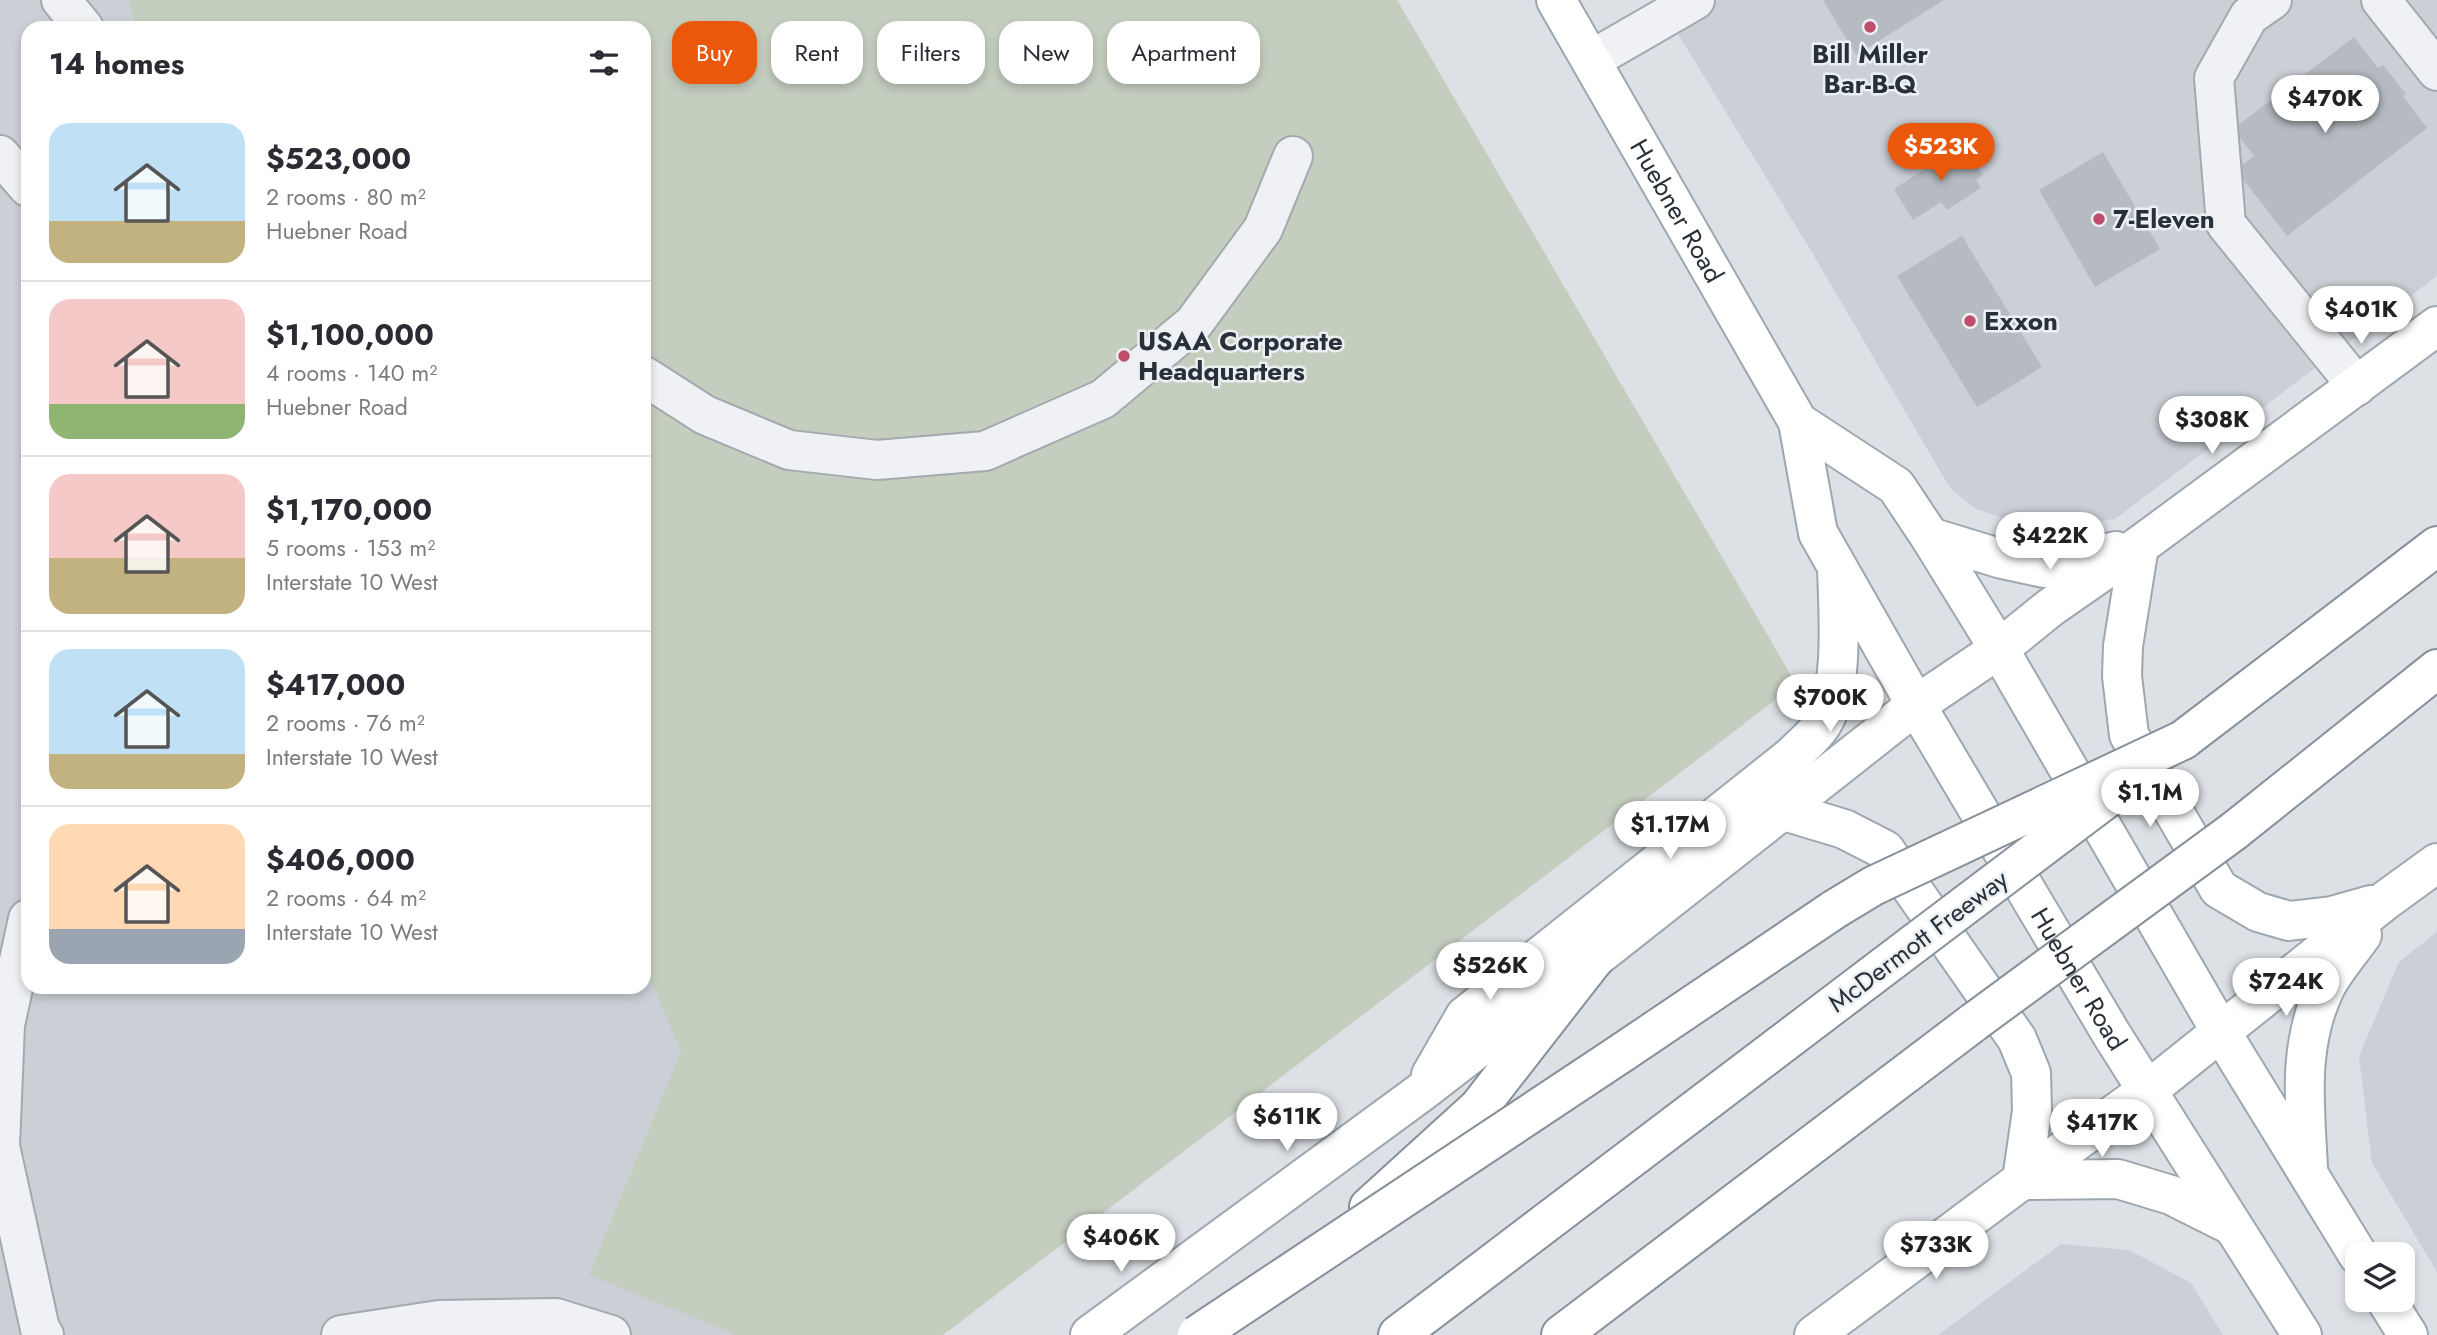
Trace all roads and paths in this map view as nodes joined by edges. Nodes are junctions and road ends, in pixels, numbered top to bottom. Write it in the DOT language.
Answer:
graph roads {
  1 [pos="61,0"];
  2 [pos="1556,0"];
  3 [pos="1695,0"];
  4 [pos="2272,0"];
  5 [pos="2390,2"];
  6 [pos="78,21"];
  7 [pos="1591,60"];
  8 [pos="2437,71"];
  9 [pos="0,155"];
  10 [pos="1293,156"];
  11 [pos="21,179"];
  12 [pos="2437,326"];
  13 [pos="651,380"];
  14 [pos="2357,386"];
  15 [pos="1798,422"];
  16 [pos="1930,537"];
  17 [pos="2139,546"];
  18 [pos="2437,546"];
  19 [pos="1838,565"];
  20 [pos="1998,649"];
  21 [pos="2432,674"];
  22 [pos="1916,705"];
  23 [pos="2183,740"];
  24 [pos="1781,810"];
  25 [pos="2437,863"];
  26 [pos="2386,900"];
  27 [pos="21,952"];
  28 [pos="1595,958"];
  29 [pos="2221,1031"];
  30 [pos="2148,1090"];
  31 [pos="1420,1093"];
  32 [pos="2308,1174"];
  33 [pos="2022,1180"];
  34 [pos="2232,1225"];
  35 [pos="2350,1242"];
  36 [pos="2394,1312"];
  37 [pos="44,1335"];
  38 [pos="341,1335"];
  39 [pos="611,1335"];
  40 [pos="1090,1335"];
  41 [pos="1198,1335"];
  42 [pos="1228,1335"];
  43 [pos="1398,1335"];
  44 [pos="1562,1335"];
  45 [pos="1814,1335"];
  46 [pos="2302,1335"];
  47 [pos="2408,1335"];
  1 -- 6 [label="lane"];
  2 -- 7 [label="main road, Huebner Road"];
  3 -- 7 [label="lane"];
  4 -- 14 [label="lane"];
  5 -- 8 [label="lane"];
  7 -- 15 [label="main road, Huebner Road"];
  9 -- 11 [label="lane"];
  10 -- 13 [label="lane"];
  12 -- 14 [label="main road"];
  14 -- 17 [label="main road"];
  15 -- 16 [label="main road, Huebner Road"];
  15 -- 19 [label="main road, Huebner Road"];
  16 -- 17 [label="main road"];
  16 -- 20 [label="main road, Huebner Road"];
  17 -- 20 [label="main road"];
  17 -- 26 [label="main road"];
  18 -- 23 [label="main road, McDermott Freeway"];
  19 -- 22 [label="main road, Huebner Road"];
  19 -- 31 [label="main road"];
  20 -- 22 [label="main road"];
  20 -- 29 [label="main road, Huebner Road"];
  21 -- 44 [label="main road, bridge"];
  22 -- 24 [label="main road"];
  22 -- 30 [label="main road, Huebner Road"];
  23 -- 41 [label="main road, bridge"];
  23 -- 43 [label="main road, McDermott Freeway, bridge"];
  24 -- 28 [label="main road"];
  24 -- 33 [label="main road"];
  25 -- 26 [label="main road"];
  26 -- 29 [label="main road"];
  26 -- 32 [label="main road"];
  27 -- 37 [label="lane"];
  28 -- 31 [label="main road"];
  28 -- 42 [label="main road"];
  29 -- 30 [label="main road"];
  29 -- 32 [label="main road, Huebner Road"];
  30 -- 33 [label="main road"];
  30 -- 34 [label="main road, Huebner Road"];
  31 -- 40 [label="main road"];
  32 -- 35 [label="main road, Huebner Road"];
  33 -- 34 [label="main road"];
  33 -- 45 [label="main road"];
  34 -- 46 [label="main road, Huebner Road"];
  36 -- 47 [label="main road"];
  38 -- 39 [label="lane"];
}
